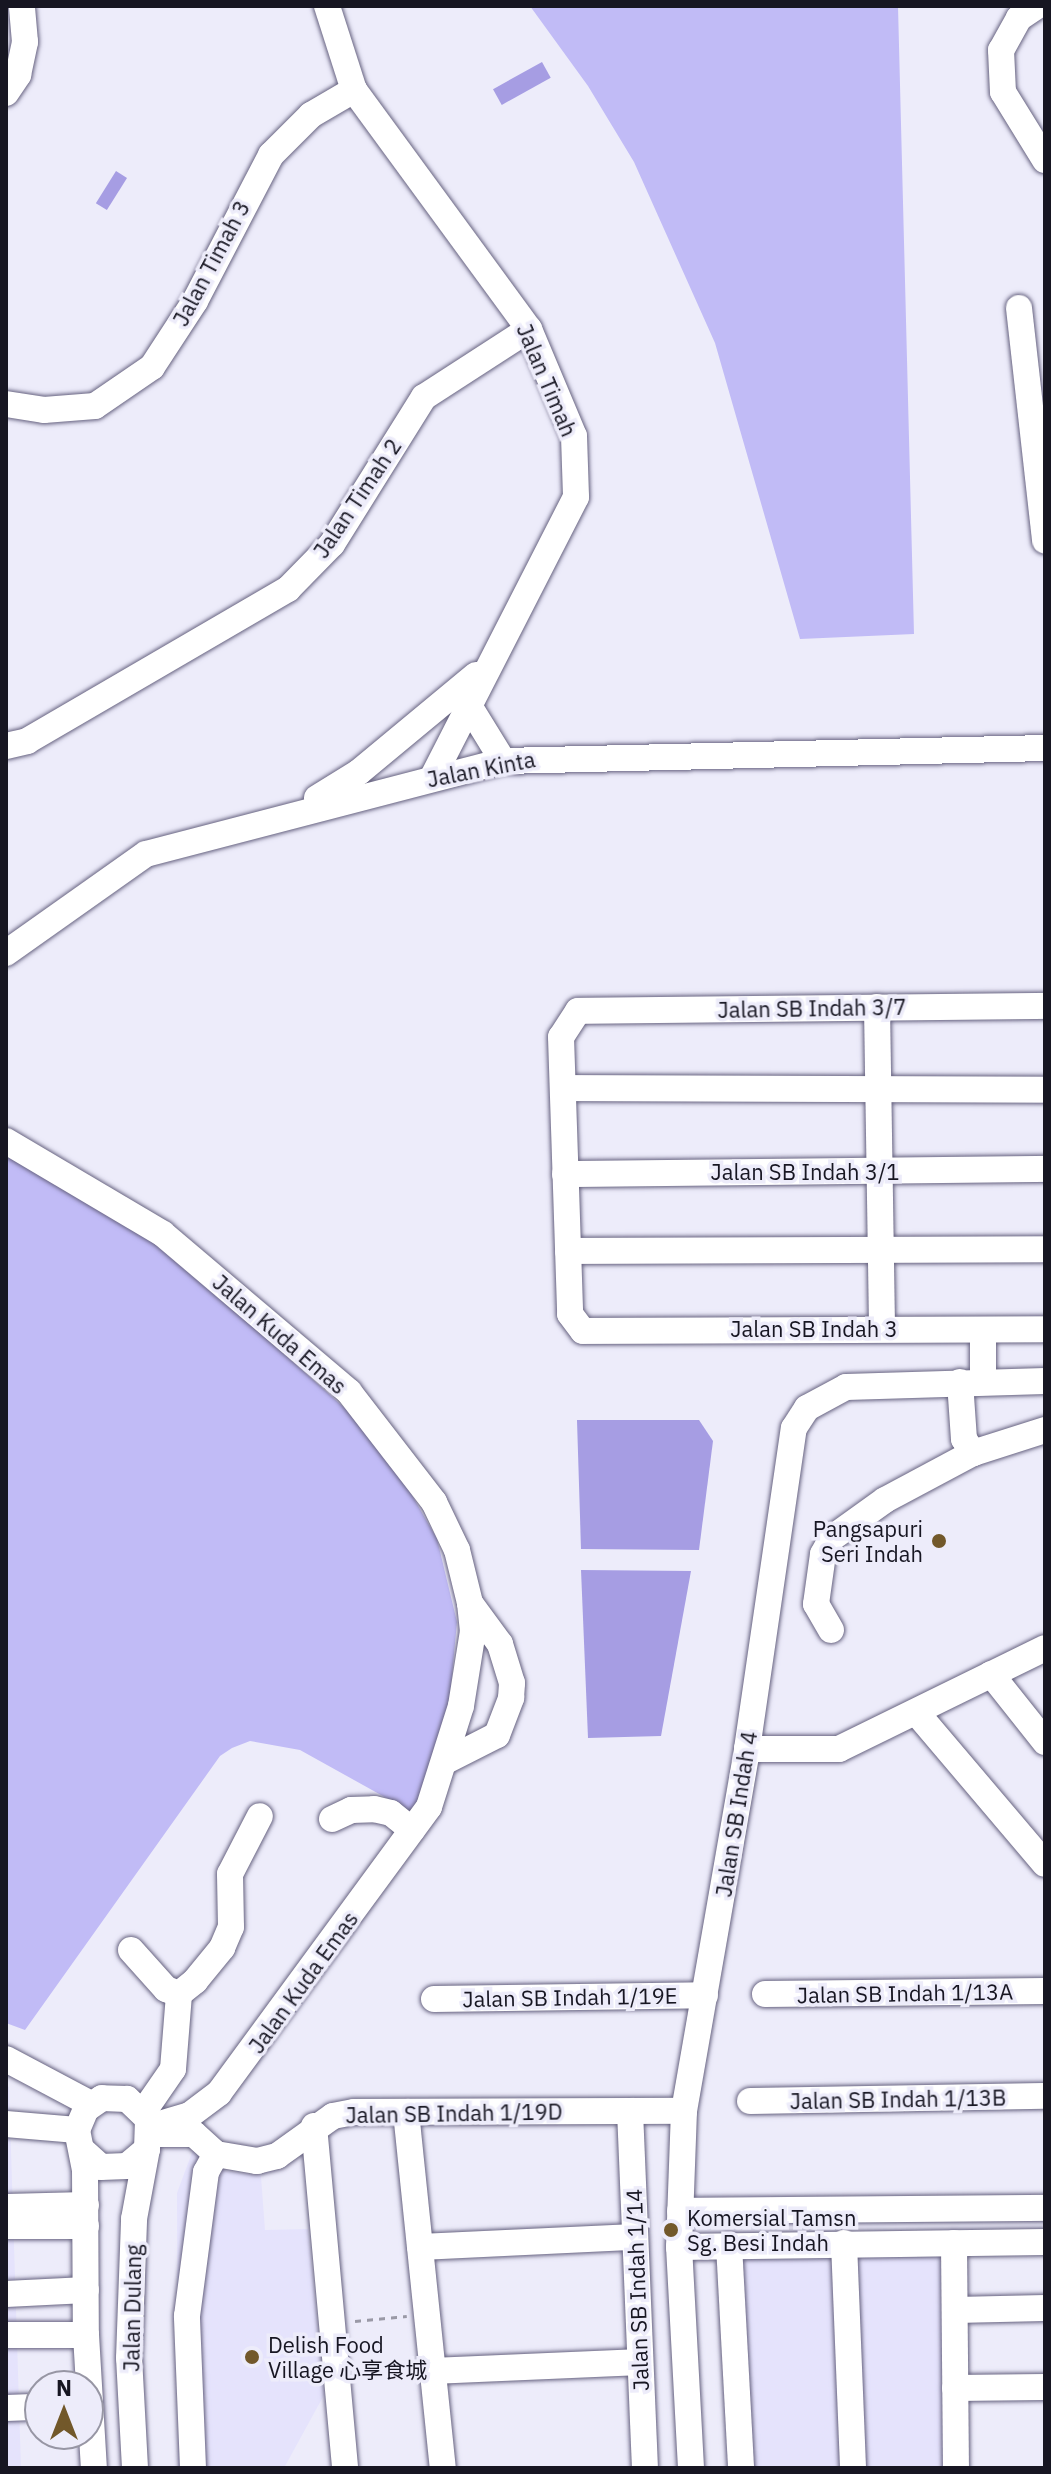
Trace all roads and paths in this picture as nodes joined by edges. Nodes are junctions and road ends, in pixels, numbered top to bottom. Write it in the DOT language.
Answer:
graph roads {
  1 [pos="22,6"];
  2 [pos="327,6"];
  3 [pos="1037,6"];
  4 [pos="354,90"];
  5 [pos="6,93"];
  6 [pos="1045,160"];
  7 [pos="1019,308"];
  8 [pos="529,329"];
  9 [pos="6,404"];
  10 [pos="1045,541"];
  11 [pos="487,665"];
  12 [pos="468,704"];
  13 [pos="6,746"];
  14 [pos="1045,748"];
  15 [pos="503,761"];
  16 [pos="432,778"];
  17 [pos="295,812"];
  18 [pos="6,953"];
  19 [pos="1045,1006"];
  20 [pos="877,1007"];
  21 [pos="563,1088"];
  22 [pos="1045,1090"];
  23 [pos="877,1092"];
  24 [pos="6,1141"];
  25 [pos="1045,1169"];
  26 [pos="878,1172"];
  27 [pos="565,1174"];
  28 [pos="1045,1249"];
  29 [pos="880,1250"];
  30 [pos="568,1251"];
  31 [pos="882,1328"];
  32 [pos="1045,1329"];
  33 [pos="983,1330"];
  34 [pos="1045,1381"];
  35 [pos="971,1382"];
  36 [pos="1045,1430"];
  37 [pos="973,1453"];
  38 [pos="470,1603"];
  39 [pos="831,1630"];
  40 [pos="1045,1648"];
  41 [pos="991,1674"];
  42 [pos="916,1712"];
  43 [pos="1045,1742"];
  44 [pos="747,1749"];
  45 [pos="446,1761"];
  46 [pos="260,1816"];
  47 [pos="332,1819"];
  48 [pos="412,1830"];
  49 [pos="1045,1864"];
  50 [pos="131,1950"];
  51 [pos="1045,1991"];
  52 [pos="179,1994"];
  53 [pos="765,1994"];
  54 [pos="705,1995"];
  55 [pos="434,1999"];
  56 [pos="6,2059"];
  57 [pos="1045,2096"];
  58 [pos="750,2101"];
  59 [pos="91,2104"];
  60 [pos="630,2111"];
  61 [pos="684,2111"];
  62 [pos="406,2112"];
  63 [pos="6,2124"];
  64 [pos="314,2126"];
  65 [pos="148,2131"];
  66 [pos="79,2140"];
  67 [pos="216,2154"];
  68 [pos="6,2207"];
  69 [pos="1045,2208"];
  70 [pos="680,2211"];
  71 [pos="86,2215"];
  72 [pos="6,2226"];
  73 [pos="635,2237"];
  74 [pos="1045,2242"];
  75 [pos="844,2243"];
  76 [pos="954,2243"];
  77 [pos="729,2245"];
  78 [pos="420,2247"];
  79 [pos="679,2247"];
  80 [pos="6,2294"];
  81 [pos="86,2295"];
  82 [pos="6,2304"];
  83 [pos="1045,2308"];
  84 [pos="955,2310"];
  85 [pos="427,2315"];
  86 [pos="331,2323"];
  87 [pos="6,2335"];
  88 [pos="86,2335"];
  89 [pos="640,2362"];
  90 [pos="88,2370"];
  91 [pos="433,2371"];
  92 [pos="1045,2387"];
  93 [pos="955,2388"];
  94 [pos="135,2468"];
  95 [pos="193,2468"];
  96 [pos="345,2468"];
  97 [pos="443,2468"];
  98 [pos="645,2468"];
  99 [pos="691,2468"];
  100 [pos="741,2468"];
  101 [pos="853,2468"];
  102 [pos="956,2468"];
  1 -- 5 [label="street"];
  2 -- 4 [label="street, Jalan Timah"];
  3 -- 6 [label="street"];
  4 -- 8 [label="street, Jalan Timah"];
  4 -- 9 [label="street, Jalan Timah 3"];
  7 -- 10 [label="street"];
  8 -- 11 [label="street, Jalan Timah"];
  8 -- 13 [label="street, Jalan Timah 2"];
  11 -- 12 [label="street, Jalan Timah"];
  11 -- 17 [label="street"];
  12 -- 15 [label="street"];
  12 -- 16 [label="street, Jalan Timah"];
  14 -- 15 [label="street, Jalan Kinta"];
  15 -- 16 [label="street, Jalan Kinta"];
  16 -- 17 [label="street, Jalan Kinta"];
  17 -- 18 [label="street, Jalan Kinta"];
  19 -- 20 [label="street, Jalan SB Indah 3/7"];
  20 -- 21 [label="street, Jalan SB Indah 3/7"];
  20 -- 23 [label="street"];
  21 -- 23 [label="street"];
  21 -- 27 [label="street"];
  22 -- 23 [label="street"];
  23 -- 26 [label="street"];
  24 -- 38 [label="street, Jalan Kuda Emas"];
  25 -- 26 [label="street, Jalan SB Indah 3/1"];
  26 -- 27 [label="street, Jalan SB Indah 3/1"];
  26 -- 29 [label="street"];
  27 -- 30 [label="street"];
  28 -- 29 [label="street"];
  29 -- 30 [label="street"];
  29 -- 31 [label="street"];
  30 -- 31 [label="street, Jalan SB Indah 3"];
  31 -- 33 [label="street, Jalan SB Indah 3"];
  32 -- 33 [label="street, Jalan SB Indah 3"];
  33 -- 35 [label="street"];
  34 -- 35 [label="street, Jalan SB Indah 4"];
  35 -- 37 [label="street"];
  35 -- 44 [label="street, Jalan SB Indah 4"];
  36 -- 37 [label="street"];
  37 -- 39 [label="street"];
  38 -- 45 [label="street, Jalan Kuda Emas"];
  38 -- 45 [label="street, Jalan Kuda Emas"];
  40 -- 41 [label="street"];
  41 -- 42 [label="street"];
  41 -- 43 [label="street"];
  42 -- 44 [label="street"];
  42 -- 49 [label="street"];
  44 -- 54 [label="street, Jalan SB Indah 4"];
  45 -- 48 [label="street, Jalan Kuda Emas"];
  46 -- 52 [label="street"];
  47 -- 48 [label="street"];
  48 -- 65 [label="street, Jalan Kuda Emas"];
  50 -- 52 [label="street"];
  51 -- 53 [label="street, Jalan SB Indah 1/13A"];
  52 -- 65 [label="street"];
  54 -- 55 [label="street, Jalan SB Indah 1/19E"];
  54 -- 61 [label="street, Jalan SB Indah 4"];
  56 -- 59 [label="street"];
  57 -- 58 [label="street, Jalan SB Indah 1/13B"];
  59 -- 65 [label="street"];
  59 -- 66 [label="street"];
  60 -- 61 [label="street, Jalan SB Indah 1/19D"];
  60 -- 62 [label="street, Jalan SB Indah 1/19D"];
  60 -- 73 [label="street, Jalan SB Indah 1/14"];
  61 -- 70 [label="street, Jalan SB Indah 4"];
  62 -- 64 [label="street, Jalan SB Indah 1/19D"];
  62 -- 78 [label="street"];
  63 -- 66 [label="street"];
  64 -- 67 [label="street, Jalan SB Indah 1/19D"];
  64 -- 86 [label="street"];
  65 -- 66 [label="street"];
  65 -- 67 [label="street, Jalan SB Indah 1/19D"];
  65 -- 94 [label="street, Jalan Dulang"];
  66 -- 71 [label="street, Jalan Dulang"];
  67 -- 95 [label="street"];
  68 -- 71 [label="street"];
  69 -- 70 [label="street"];
  70 -- 79 [label="street, Jalan SB Indah 4"];
  71 -- 72 [label="street"];
  71 -- 81 [label="street, Jalan Dulang"];
  73 -- 78 [label="street"];
  73 -- 89 [label="street, Jalan SB Indah 1/14"];
  74 -- 76 [label="street"];
  75 -- 76 [label="street"];
  75 -- 77 [label="street"];
  75 -- 101 [label="street"];
  76 -- 84 [label="street"];
  77 -- 79 [label="street"];
  77 -- 100 [label="street"];
  78 -- 85 [label="street"];
  79 -- 99 [label="street, Jalan SB Indah 4"];
  80 -- 81 [label="street"];
  81 -- 82 [label="street"];
  81 -- 88 [label="street, Jalan Dulang"];
  83 -- 84 [label="street"];
  84 -- 93 [label="street"];
  85 -- 86 [label="path"];
  85 -- 91 [label="street"];
  86 -- 96 [label="street"];
  87 -- 88 [label="street"];
  88 -- 90 [label="street, Jalan Dulang"];
  89 -- 91 [label="street"];
  89 -- 98 [label="street, Jalan SB Indah 1/14"];
  91 -- 97 [label="street"];
  92 -- 93 [label="street"];
  93 -- 102 [label="street"];
}
